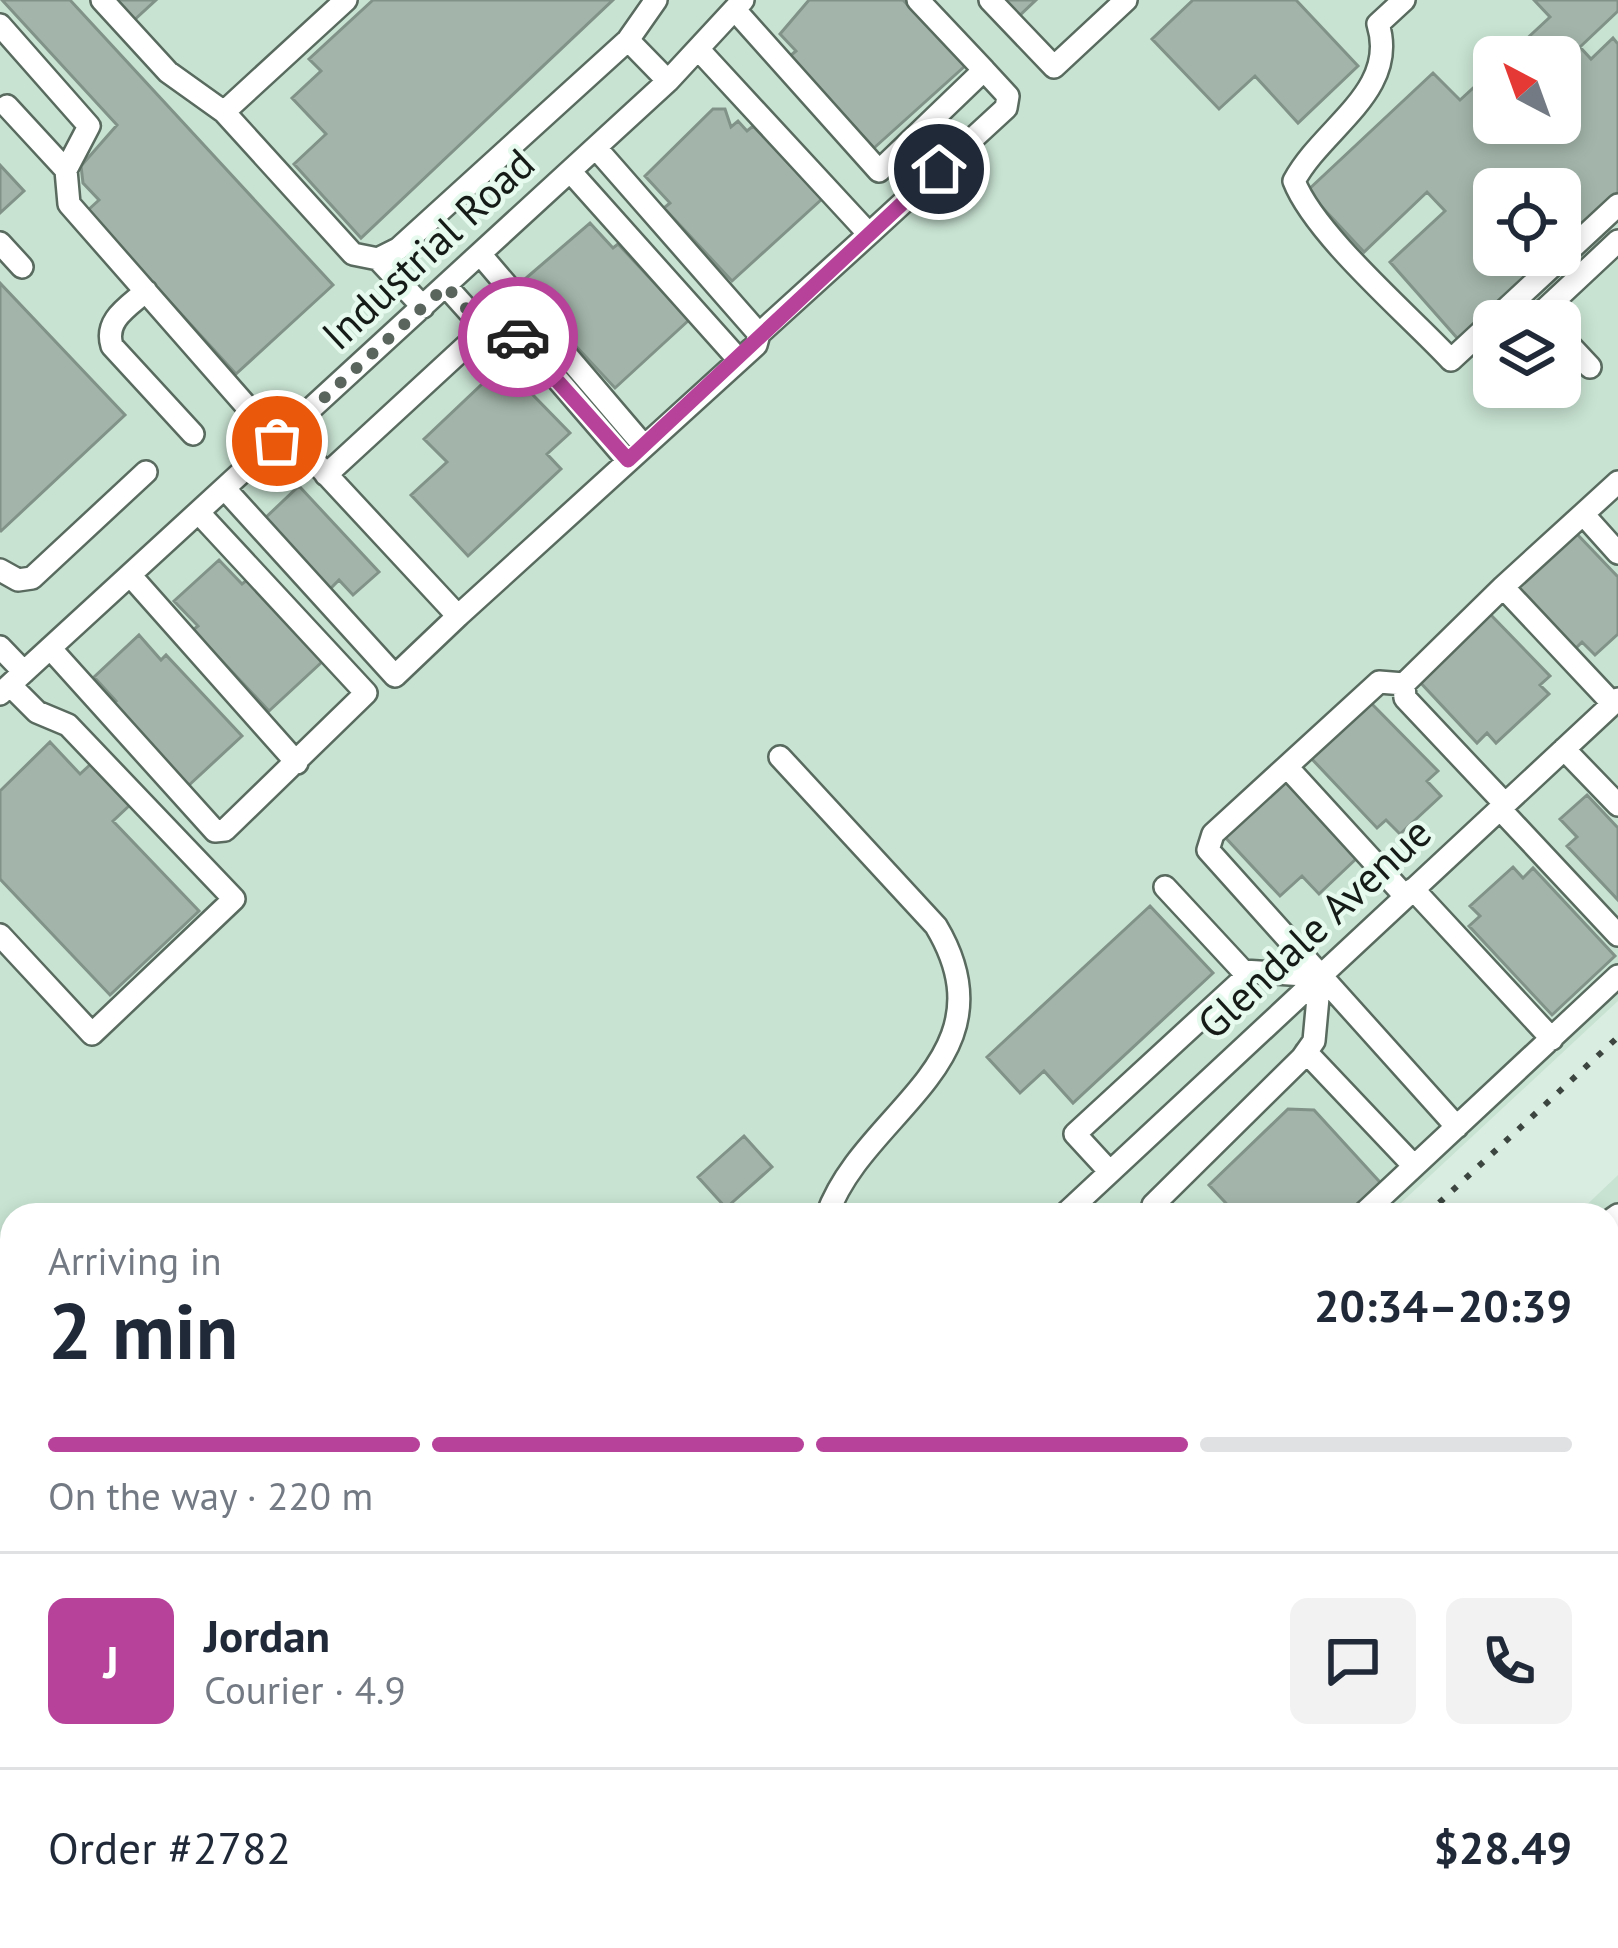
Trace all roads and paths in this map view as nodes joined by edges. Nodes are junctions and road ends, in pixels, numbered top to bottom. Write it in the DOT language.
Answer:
graph roads {
  1 [pos="102,0"];
  2 [pos="346,0"];
  3 [pos="656,0"];
  4 [pos="918,0"];
  5 [pos="990,0"];
  6 [pos="1126,0"];
  7 [pos="1404,0"];
  8 [pos="739,5"];
  9 [pos="0,25"];
  10 [pos="628,40"];
  11 [pos="699,50"];
  12 [pos="984,70"];
  13 [pos="668,81"];
  14 [pos="7,106"];
  15 [pos="224,112"];
  16 [pos="596,148"];
  17 [pos="66,170"];
  18 [pos="570,171"];
  19 [pos="879,171"];
  20 [pos="905,200"];
  21 [pos="1618,205"];
  22 [pos="869,233"];
  23 [pos="1618,241"];
  24 [pos="0,244"];
  25 [pos="480,254"];
  26 [pos="378,259"];
  27 [pos="22,267"];
  28 [pos="446,286"];
  29 [pos="146,291"];
  30 [pos="1555,300"];
  31 [pos="423,307"];
  32 [pos="482,326"];
  33 [pos="759,334"];
  34 [pos="1581,357"];
  35 [pos="739,360"];
  36 [pos="1590,367"];
  37 [pos="194,434"];
  38 [pos="282,436"];
  39 [pos="636,453"];
  40 [pos="146,472"];
  41 [pos="326,475"];
  42 [pos="1618,482"];
  43 [pos="225,489"];
  44 [pos="199,512"];
  45 [pos="1583,514"];
  46 [pos="1618,553"];
  47 [pos="0,569"];
  48 [pos="130,575"];
  49 [pos="1503,587"];
  50 [pos="458,616"];
  51 [pos="0,647"];
  52 [pos="50,649"];
  53 [pos="11,684"];
  54 [pos="1404,684"];
  55 [pos="1616,702"];
  56 [pos="1564,749"];
  57 [pos="780,757"];
  58 [pos="297,763"];
  59 [pos="1287,767"];
  60 [pos="1618,805"];
  61 [pos="1502,807"];
  62 [pos="1165,887"];
  63 [pos="1409,893"];
  64 [pos="0,935"];
  65 [pos="1618,935"];
  66 [pos="1250,973"];
  67 [pos="1320,976"];
  68 [pos="1618,976"];
  69 [pos="1552,1039"];
  70 [pos="1306,1052"];
  71 [pos="1457,1127"];
  72 [pos="1414,1166"];
  73 [pos="1110,1172"];
  74 [pos="831,1203"];
  75 [pos="1078,1203"];
  76 [pos="1155,1203"];
  77 [pos="1375,1203"];
  1 -- 15 [label="street"];
  2 -- 15 [label="street"];
  3 -- 10 [label="street"];
  4 -- 12 [label="street"];
  5 -- 6 [label="street"];
  7 -- 21 [label="street"];
  8 -- 11 [label="street, Industrial Road"];
  8 -- 19 [label="street"];
  9 -- 17 [label="street"];
  10 -- 13 [label="street"];
  10 -- 26 [label="street"];
  11 -- 13 [label="street, Industrial Road"];
  11 -- 22 [label="street"];
  12 -- 19 [label="street"];
  12 -- 20 [label="street"];
  13 -- 16 [label="street, Industrial Road"];
  14 -- 17 [label="street"];
  15 -- 26 [label="street"];
  16 -- 18 [label="street, Industrial Road"];
  16 -- 33 [label="street"];
  17 -- 29 [label="street"];
  18 -- 25 [label="street, Industrial Road"];
  18 -- 35 [label="street"];
  19 -- 20 [label="street"];
  20 -- 22 [label="street"];
  22 -- 33 [label="street"];
  23 -- 30 [label="street"];
  24 -- 27 [label="street"];
  25 -- 28 [label="street, Industrial Road"];
  25 -- 39 [label="street"];
  26 -- 31 [label="street"];
  28 -- 31 [label="street, Industrial Road"];
  28 -- 32 [label="street"];
  29 -- 37 [label="street"];
  29 -- 38 [label="street"];
  31 -- 38 [label="street, Industrial Road"];
  32 -- 39 [label="street"];
  32 -- 41 [label="street"];
  33 -- 35 [label="street"];
  34 -- 36 [label="street"];
  35 -- 39 [label="street"];
  38 -- 41 [label="street"];
  38 -- 43 [label="street, Industrial Road"];
  39 -- 50 [label="street"];
  40 -- 47 [label="street"];
  41 -- 50 [label="street"];
  42 -- 45 [label="street"];
  43 -- 44 [label="street, Industrial Road"];
  43 -- 50 [label="street"];
  44 -- 48 [label="street, Industrial Road"];
  44 -- 58 [label="street"];
  45 -- 46 [label="street"];
  45 -- 49 [label="street"];
  48 -- 52 [label="street, Industrial Road"];
  48 -- 58 [label="street"];
  49 -- 54 [label="street"];
  49 -- 55 [label="street"];
  51 -- 53 [label="street"];
  52 -- 53 [label="street, Industrial Road"];
  52 -- 58 [label="street"];
  53 -- 64 [label="street"];
  54 -- 59 [label="street"];
  54 -- 61 [label="street"];
  55 -- 56 [label="street, Glendale Avenue"];
  56 -- 60 [label="street"];
  56 -- 61 [label="street, Glendale Avenue"];
  57 -- 74 [label="street"];
  59 -- 63 [label="street"];
  59 -- 67 [label="street"];
  61 -- 63 [label="street, Glendale Avenue"];
  61 -- 65 [label="street"];
  62 -- 66 [label="street"];
  63 -- 67 [label="street, Glendale Avenue"];
  63 -- 69 [label="street"];
  66 -- 67 [label="street"];
  66 -- 73 [label="street"];
  67 -- 70 [label="street"];
  67 -- 71 [label="street"];
  67 -- 73 [label="street, Glendale Avenue"];
  68 -- 69 [label="street"];
  69 -- 71 [label="street"];
  70 -- 72 [label="street"];
  70 -- 76 [label="street"];
  71 -- 72 [label="street"];
  72 -- 77 [label="street"];
  73 -- 75 [label="street, Glendale Avenue"];
}
